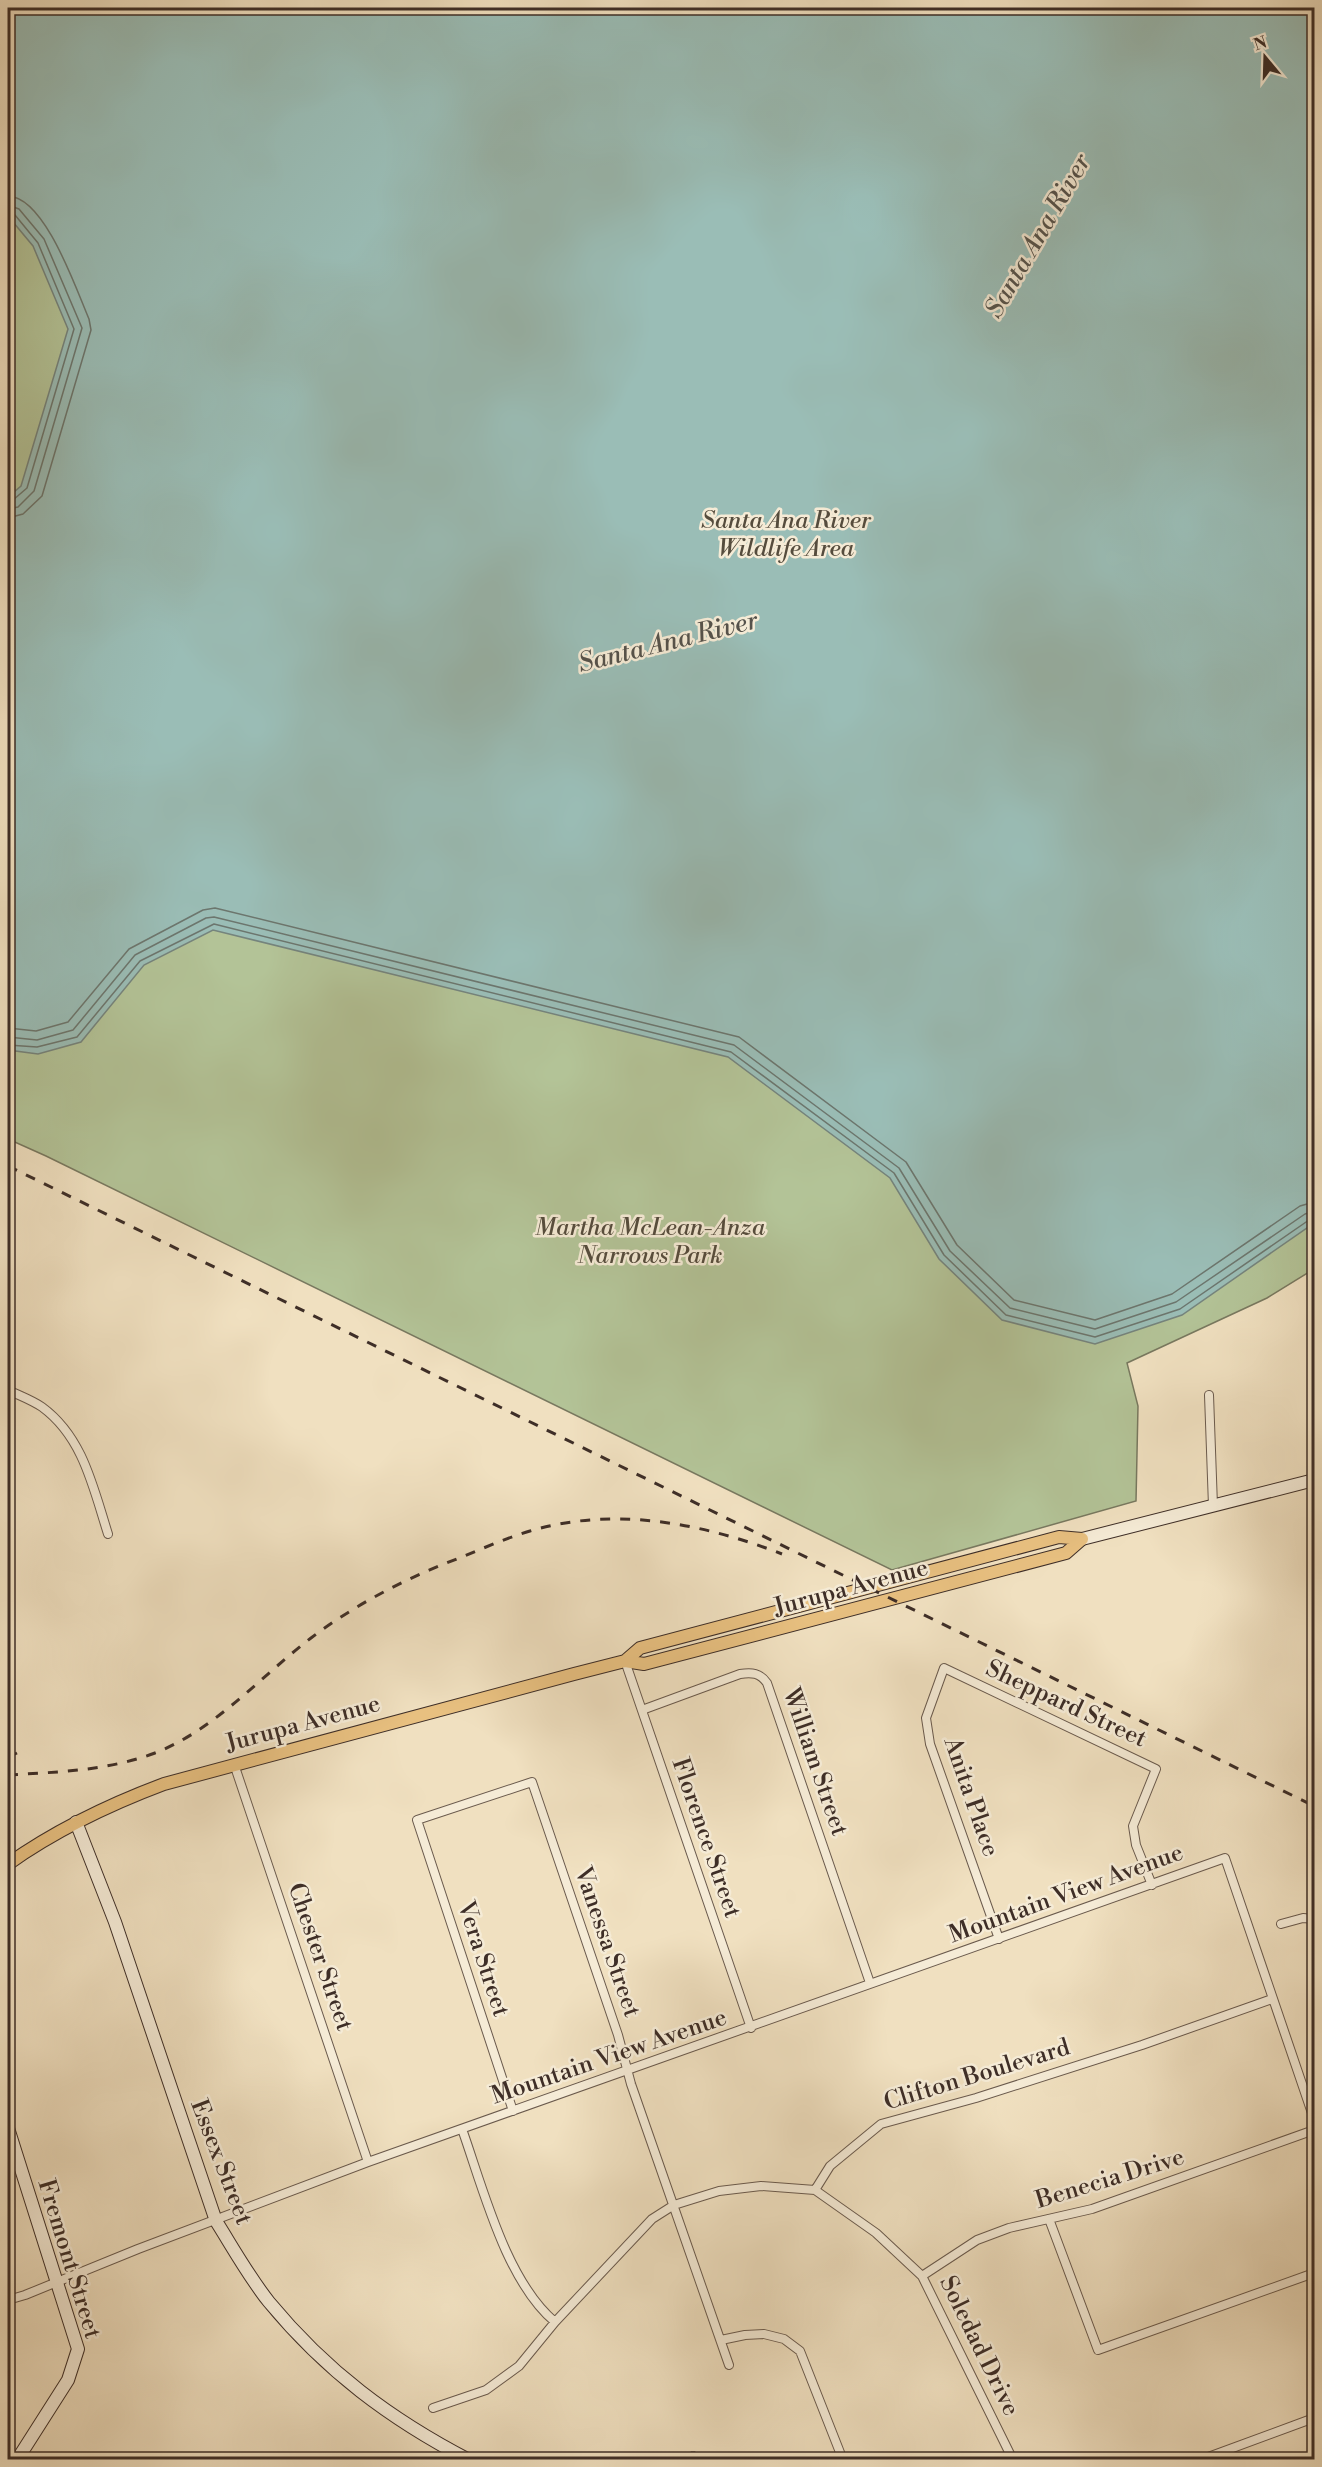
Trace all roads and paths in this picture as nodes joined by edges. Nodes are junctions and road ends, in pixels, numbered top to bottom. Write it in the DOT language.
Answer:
graph roads {
  1 [pos="8,1390"];
  2 [pos="1209,1395"];
  3 [pos="1314,1480"];
  4 [pos="1213,1506"];
  5 [pos="108,1534"];
  6 [pos="1082,1539"];
  7 [pos="625,1661"];
  8 [pos="944,1668"];
  9 [pos="642,1710"];
  10 [pos="234,1764"];
  11 [pos="417,1820"];
  12 [pos="76,1822"];
  13 [pos="8,1864"];
  14 [pos="1152,1885"];
  15 [pos="1314,1919"];
  16 [pos="1281,1924"];
  17 [pos="999,1939"];
  18 [pos="870,1983"];
  19 [pos="1272,1999"];
  20 [pos="751,2028"];
  21 [pos="628,2071"];
  22 [pos="513,2111"];
  23 [pos="1314,2119"];
  24 [pos="8,2128"];
  25 [pos="462,2129"];
  26 [pos="1314,2130"];
  27 [pos="368,2162"];
  28 [pos="815,2190"];
  29 [pos="674,2205"];
  30 [pos="1049,2219"];
  31 [pos="216,2221"];
  32 [pos="1314,2273"];
  33 [pos="922,2276"];
  34 [pos="56,2281"];
  35 [pos="8,2300"];
  36 [pos="555,2322"];
  37 [pos="721,2340"];
  38 [pos="729,2365"];
  39 [pos="434,2408"];
  40 [pos="1314,2418"];
  41 [pos="17,2460"];
  42 [pos="469,2460"];
  43 [pos="843,2460"];
  44 [pos="1013,2460"];
  45 [pos="1200,2460"];
  1 -- 5 [label="street"];
  2 -- 4 [label="street"];
  3 -- 4 [label="street, Jurupa Avenue"];
  4 -- 6 [label="street, Jurupa Avenue"];
  6 -- 7 [label="main road, Jurupa Avenue"];
  7 -- 9 [label="street, Florence Street"];
  7 -- 10 [label="main road, Jurupa Avenue"];
  8 -- 14 [label="street, Sheppard Street"];
  8 -- 17 [label="street, Anita Place"];
  9 -- 18 [label="street, William Street"];
  9 -- 20 [label="street, Florence Street"];
  10 -- 12 [label="main road, Jurupa Avenue"];
  10 -- 27 [label="street, Chester Street"];
  11 -- 21 [label="street, Vanessa Street"];
  11 -- 22 [label="street, Vera Street"];
  12 -- 13 [label="main road, Jurupa Avenue"];
  12 -- 31 [label="street, Essex Street"];
  14 -- 17 [label="street, Mountain View Avenue"];
  14 -- 19 [label="street, Mountain View Avenue"];
  15 -- 16 [label="street"];
  17 -- 18 [label="street, Mountain View Avenue"];
  18 -- 20 [label="street, Mountain View Avenue"];
  19 -- 23 [label="street"];
  19 -- 28 [label="street, Clifton Boulevard"];
  20 -- 21 [label="street, Mountain View Avenue"];
  21 -- 22 [label="street, Mountain View Avenue"];
  21 -- 29 [label="street, Vanessa Street"];
  22 -- 25 [label="street, Mountain View Avenue"];
  24 -- 34 [label="street, Fremont Street"];
  25 -- 27 [label="street, Mountain View Avenue"];
  25 -- 36 [label="street"];
  26 -- 30 [label="street, Benecia Drive"];
  27 -- 31 [label="street, Mountain View Avenue"];
  28 -- 29 [label="street"];
  28 -- 33 [label="street, Soledad Drive"];
  29 -- 36 [label="street"];
  29 -- 37 [label="street, Vanessa Street"];
  30 -- 32 [label="street"];
  30 -- 33 [label="street, Benecia Drive"];
  31 -- 34 [label="street, Mountain View Avenue"];
  31 -- 42 [label="street, Essex Street"];
  33 -- 44 [label="street, Soledad Drive"];
  34 -- 35 [label="street, Mountain View Avenue"];
  34 -- 41 [label="street, Fremont Street"];
  36 -- 39 [label="street"];
  37 -- 38 [label="street, Vanessa Street"];
  37 -- 43 [label="street"];
  40 -- 45 [label="street"];
}
